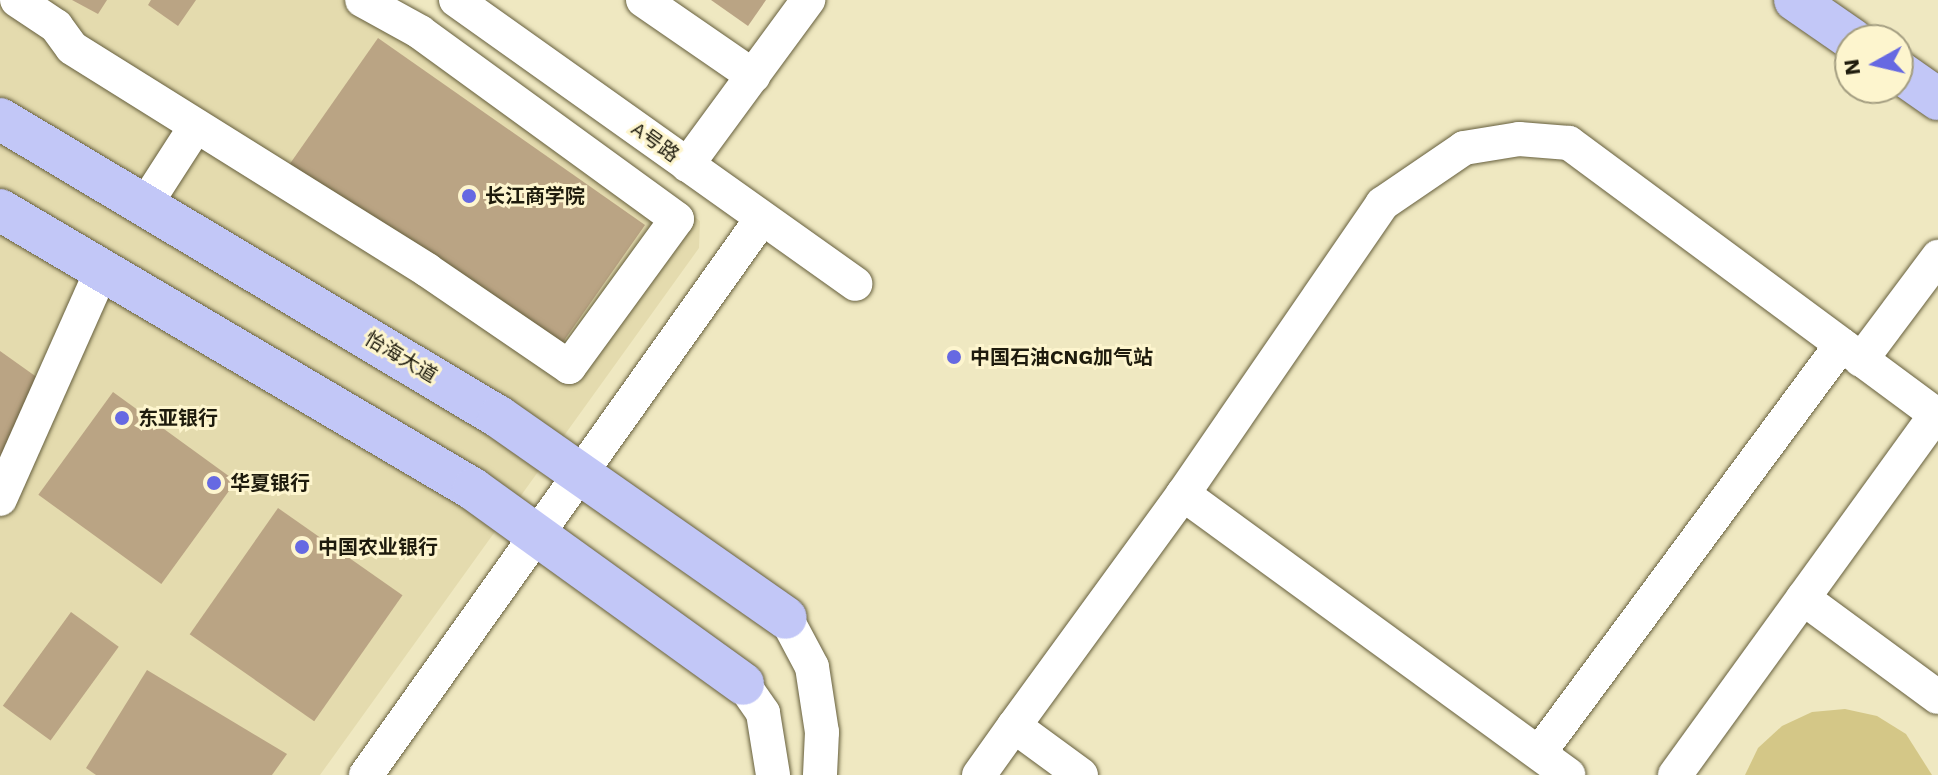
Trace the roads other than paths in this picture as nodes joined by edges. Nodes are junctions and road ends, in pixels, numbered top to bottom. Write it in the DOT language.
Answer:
graph roads {
  1 [pos="17,0"];
  2 [pos="362,0"];
  3 [pos="456,0"];
  4 [pos="643,0"];
  5 [pos="808,0"];
  6 [pos="1795,0"];
  7 [pos="1834,27"];
  8 [pos="753,76"];
  9 [pos="1914,82"];
  10 [pos="1938,99"];
  11 [pos="0,119"];
  12 [pos="196,126"];
  13 [pos="687,165"];
  14 [pos="145,205"];
  15 [pos="0,210"];
  16 [pos="760,221"];
  17 [pos="1938,257"];
  18 [pos="102,270"];
  19 [pos="855,284"];
  20 [pos="1851,352"];
  21 [pos="1937,415"];
  22 [pos="581,474"];
  23 [pos="1183,494"];
  24 [pos="0,499"];
  25 [pos="539,533"];
  26 [pos="1803,598"];
  27 [pos="786,618"];
  28 [pos="743,684"];
  29 [pos="1938,697"];
  30 [pos="1014,726"];
  31 [pos="1539,753"];
  32 [pos="366,775"];
  33 [pos="773,775"];
  34 [pos="820,775"];
  35 [pos="979,775"];
  36 [pos="1081,775"];
  37 [pos="1569,775"];
  38 [pos="1675,775"];
  1 -- 12 [label="street"];
  2 -- 12 [label="street"];
  3 -- 13 [label="street, A号路"];
  4 -- 8 [label="street"];
  5 -- 8 [label="street"];
  6 -- 7 [label="main road"];
  8 -- 13 [label="street"];
  9 -- 10 [label="main road"];
  11 -- 14 [label="main road, 怡海大道"];
  12 -- 14 [label="street"];
  13 -- 16 [label="street, A号路"];
  14 -- 22 [label="main road, 怡海大道"];
  15 -- 18 [label="main road"];
  16 -- 19 [label="street, A号路"];
  16 -- 22 [label="street"];
  17 -- 20 [label="street"];
  18 -- 24 [label="street"];
  18 -- 25 [label="main road"];
  20 -- 21 [label="street"];
  20 -- 23 [label="street"];
  20 -- 31 [label="street"];
  21 -- 26 [label="street"];
  22 -- 25 [label="street"];
  22 -- 27 [label="main road, 怡海大道"];
  23 -- 30 [label="street"];
  23 -- 31 [label="street"];
  25 -- 28 [label="main road"];
  25 -- 32 [label="street"];
  26 -- 29 [label="street"];
  26 -- 38 [label="street"];
  27 -- 34 [label="street"];
  28 -- 33 [label="street"];
  30 -- 35 [label="street"];
  30 -- 36 [label="street"];
  31 -- 37 [label="street"];
}
